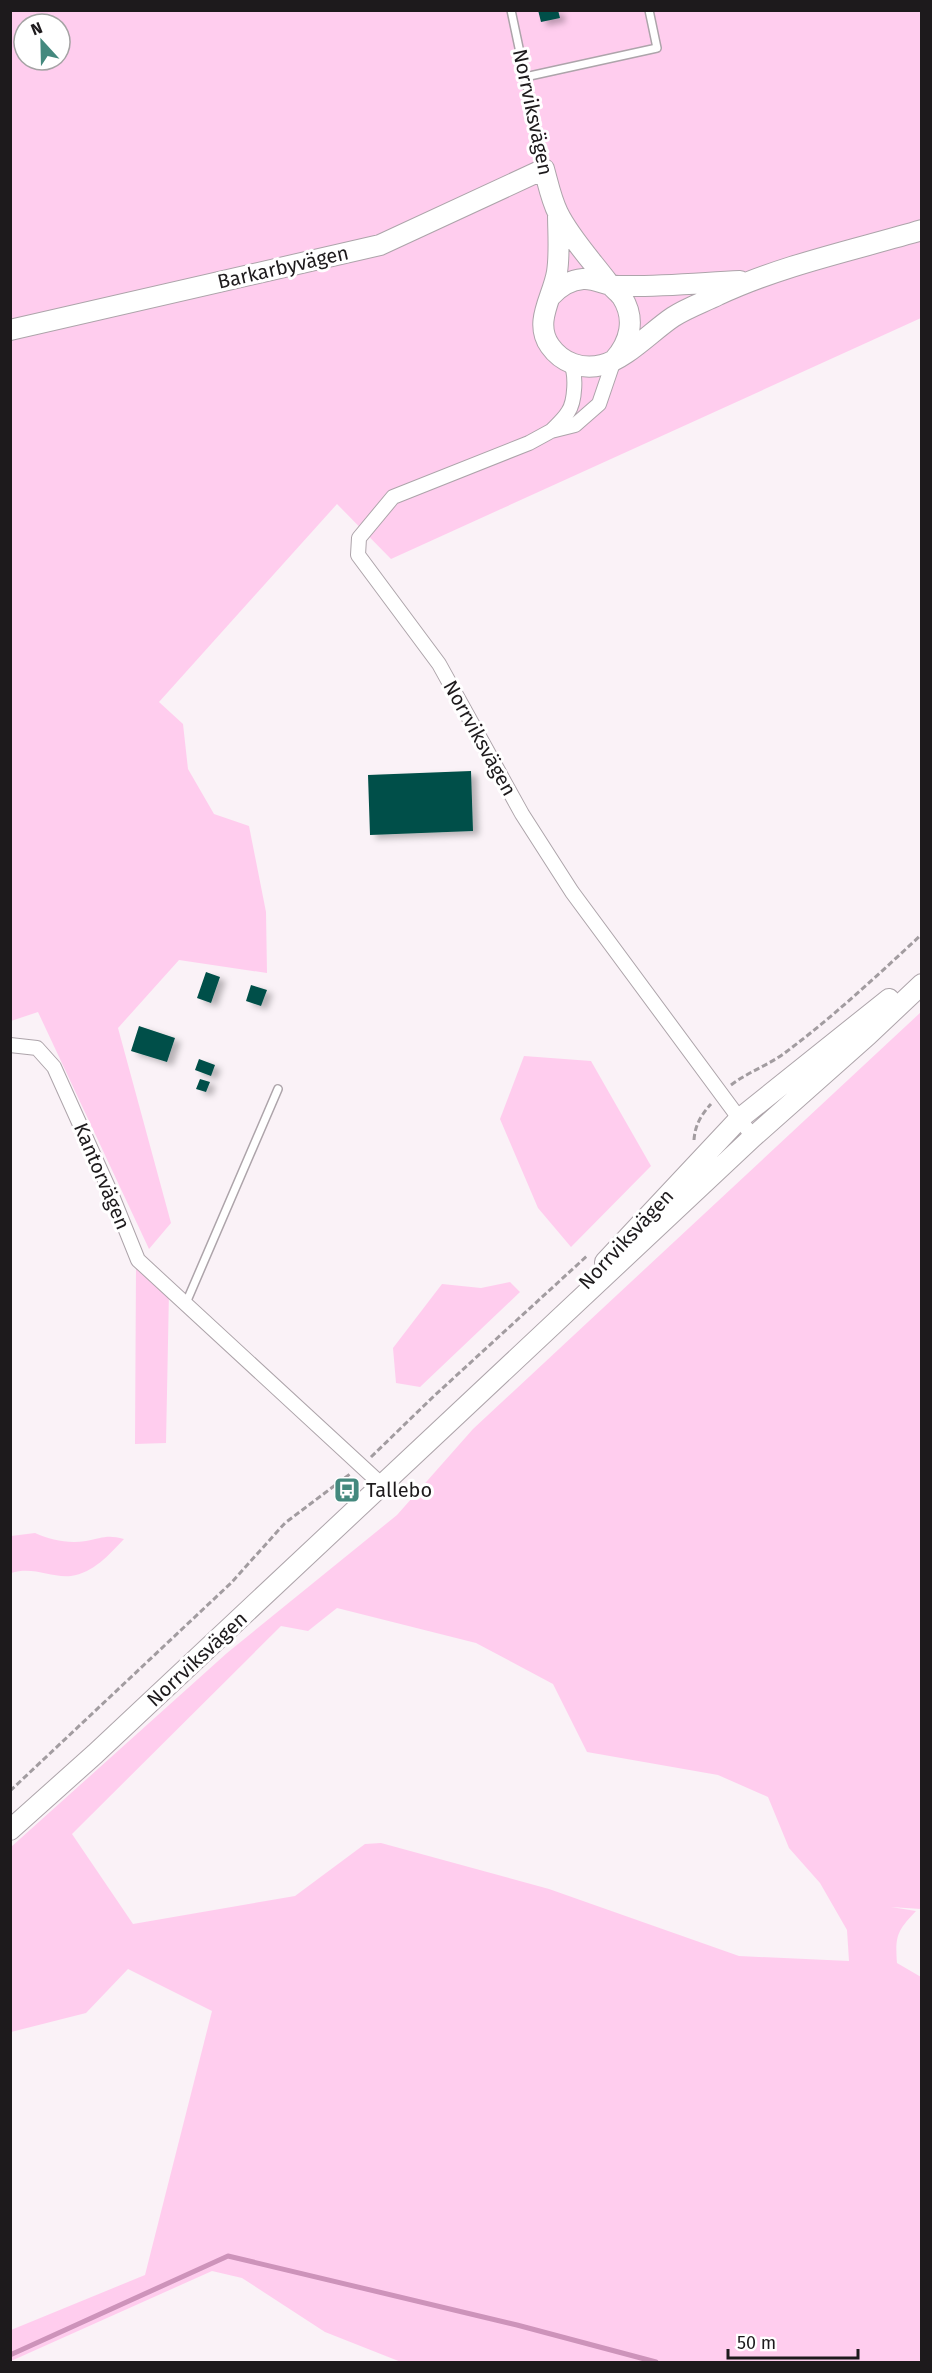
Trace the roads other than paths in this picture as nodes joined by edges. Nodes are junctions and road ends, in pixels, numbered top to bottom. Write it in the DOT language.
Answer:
graph roads {
  1 [pos="511,10"];
  2 [pos="649,10"];
  3 [pos="525,77"];
  4 [pos="544,169"];
  5 [pos="558,213"];
  6 [pos="921,230"];
  7 [pos="748,280"];
  8 [pos="611,286"];
  9 [pos="549,299"];
  10 [pos="10,330"];
  11 [pos="614,360"];
  12 [pos="570,363"];
  13 [pos="551,431"];
  14 [pos="921,973"];
  15 [pos="921,984"];
  16 [pos="868,1035"];
  17 [pos="10,1045"];
  18 [pos="278,1089"];
  19 [pos="740,1119"];
  20 [pos="753,1137"];
  21 [pos="662,1223"];
  22 [pos="186,1303"];
  23 [pos="515,1362"];
  24 [pos="382,1485"];
  25 [pos="10,1830"];
  1 -- 3 [label="lane, Norrviksvägen"];
  2 -- 3 [label="lane"];
  3 -- 4 [label="lane, Norrviksvägen"];
  4 -- 5 [label="street, Norrviksvägen"];
  4 -- 10 [label="street, Barkarbyvägen"];
  5 -- 8 [label="street, Norrviksvägen"];
  5 -- 9 [label="street, Norrviksvägen"];
  6 -- 7 [label="street"];
  7 -- 8 [label="street"];
  7 -- 11 [label="street"];
  8 -- 9 [label="street"];
  8 -- 11 [label="street, Norrviksvägen"];
  9 -- 12 [label="street, Norrviksvägen"];
  11 -- 12 [label="street"];
  11 -- 13 [label="street, Norrviksvägen"];
  12 -- 13 [label="street, Norrviksvägen"];
  13 -- 19 [label="street, Norrviksvägen"];
  14 -- 19 [label="street, Norrviksvägen"];
  15 -- 16 [label="street, Norrviksvägen"];
  16 -- 20 [label="street, Norrviksvägen"];
  16 -- 21 [label="street, Norrviksvägen"];
  17 -- 22 [label="street, Kantorvägen"];
  18 -- 22 [label="lane"];
  19 -- 20 [label="street, Norrviksvägen"];
  19 -- 23 [label="street, Norrviksvägen"];
  20 -- 21 [label="street, Norrviksvägen"];
  21 -- 23 [label="street, Norrviksvägen"];
  22 -- 24 [label="street"];
  23 -- 24 [label="street, Norrviksvägen"];
  24 -- 25 [label="street, Norrviksvägen"];
}
